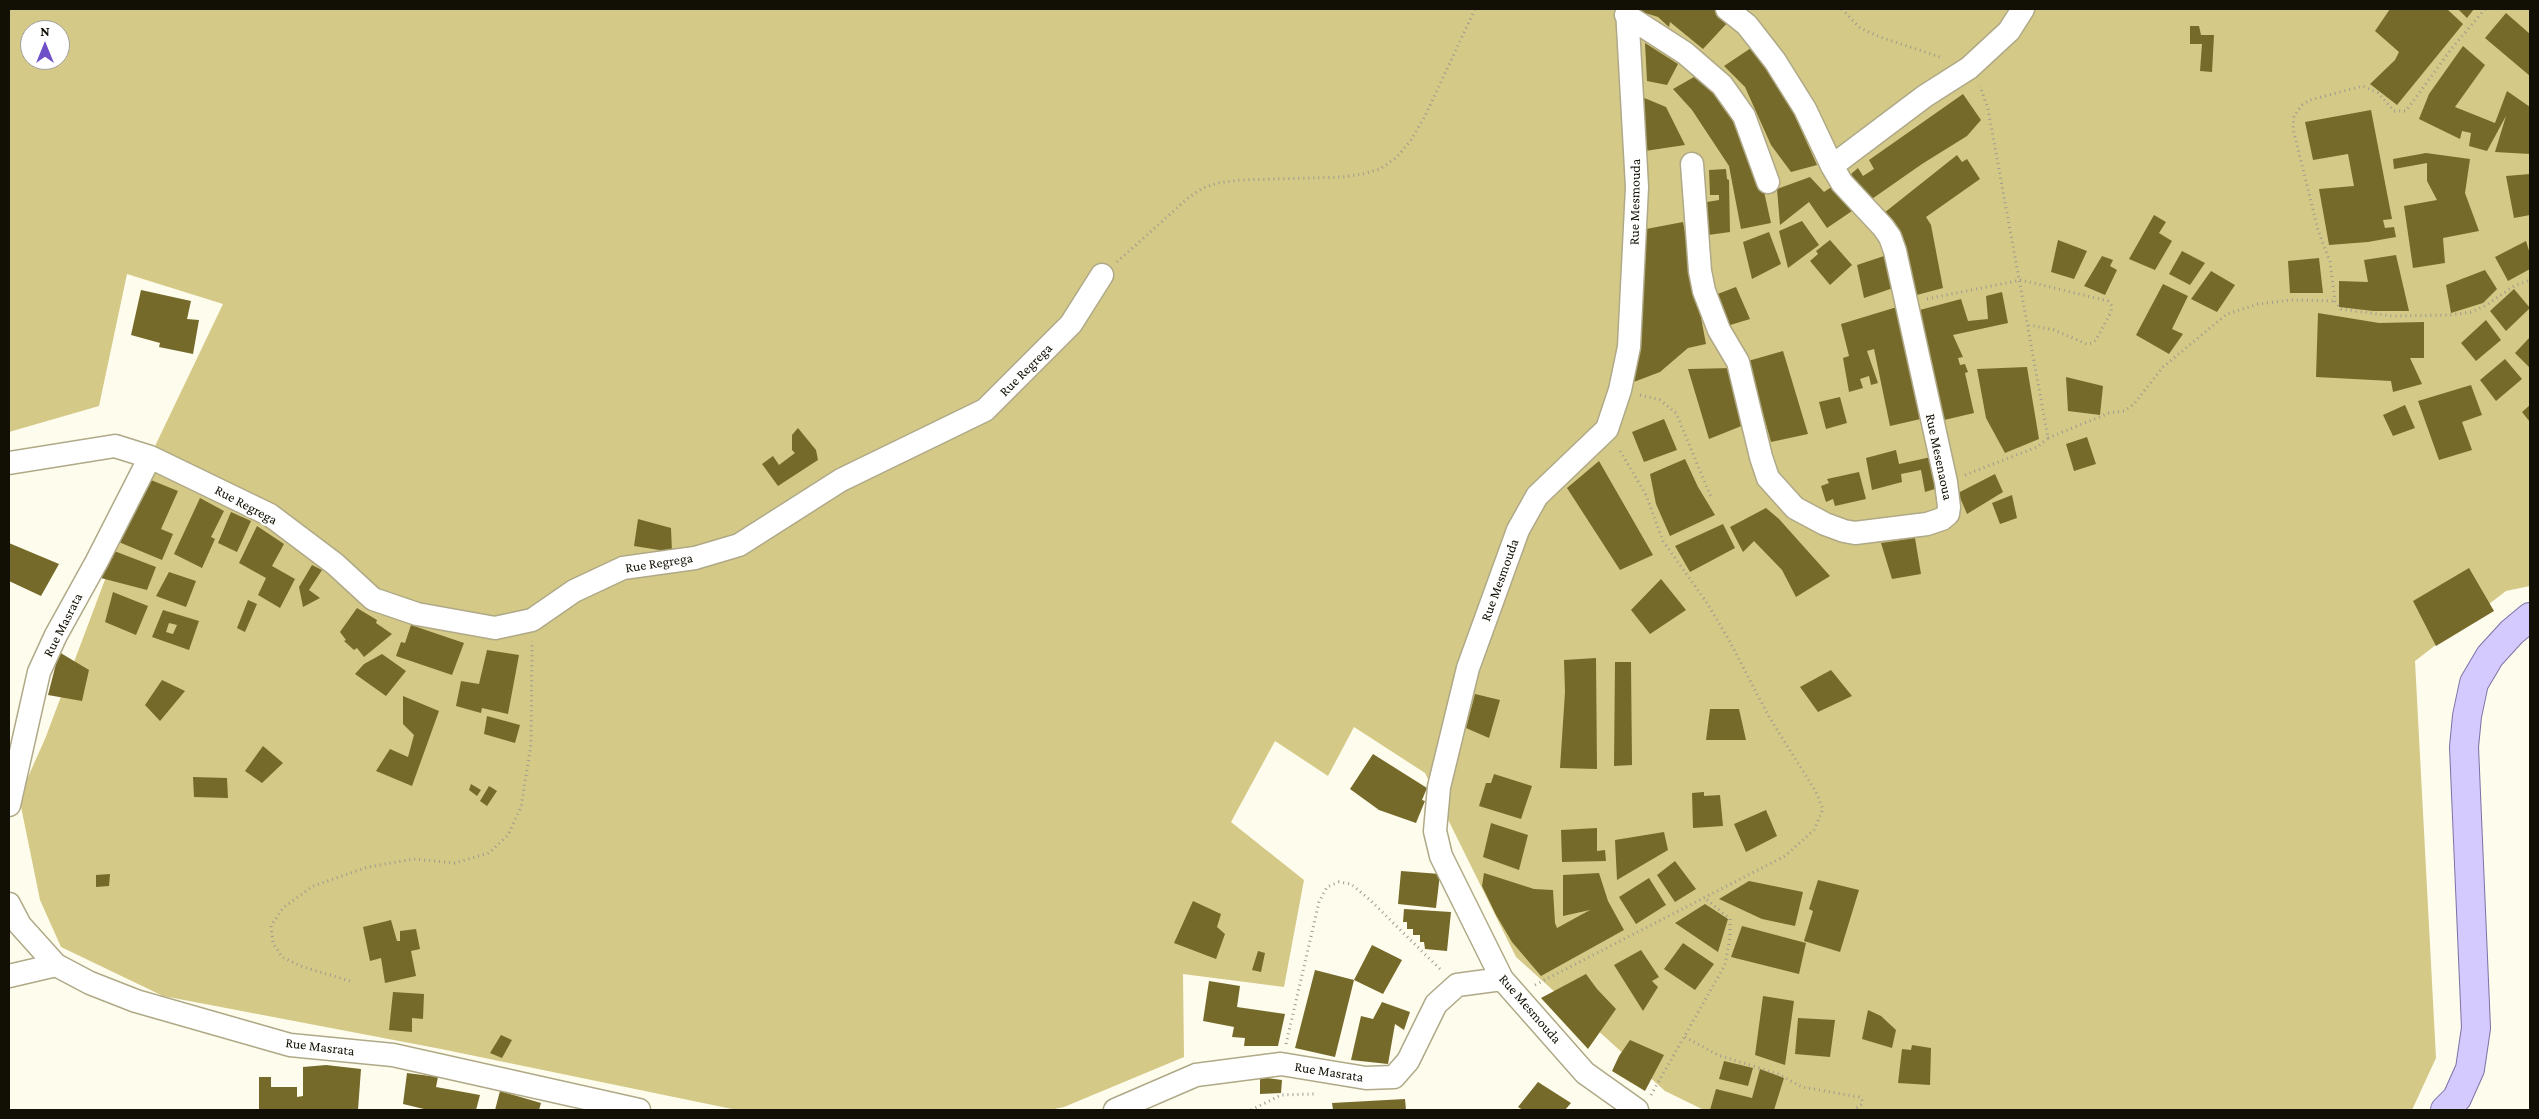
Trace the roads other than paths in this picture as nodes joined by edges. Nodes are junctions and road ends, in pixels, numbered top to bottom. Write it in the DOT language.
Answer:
graph roads {
  1 [pos="1727,9"];
  2 [pos="2023,9"];
  3 [pos="1626,12"];
  4 [pos="1692,164"];
  5 [pos="1832,166"];
  6 [pos="1768,182"];
  7 [pos="1102,275"];
  8 [pos="150,457"];
  9 [pos="9,463"];
  10 [pos="2530,617"];
  11 [pos="9,805"];
  12 [pos="9,904"];
  13 [pos="56,965"];
  14 [pos="9,976"];
  15 [pos="1508,988"];
  16 [pos="1642,1106"];
  17 [pos="639,1110"];
  18 [pos="1115,1110"];
  19 [pos="2446,1110"];
  1 -- 5 [label="street"];
  2 -- 5 [label="street"];
  3 -- 6 [label="street"];
  3 -- 15 [label="street, Rue Mesmouda"];
  4 -- 5 [label="street, Rue Mesenaoua"];
  7 -- 8 [label="street, Rue Regrega"];
  8 -- 9 [label="street, Rue Regrega"];
  8 -- 11 [label="street, Rue Masrata"];
  10 -- 19 [label="main road"];
  12 -- 13 [label="street, Rue Masrata"];
  13 -- 14 [label="street"];
  13 -- 17 [label="street, Rue Masrata"];
  15 -- 16 [label="street, Rue Mesmouda"];
  15 -- 18 [label="street, Rue Masrata"];
}
